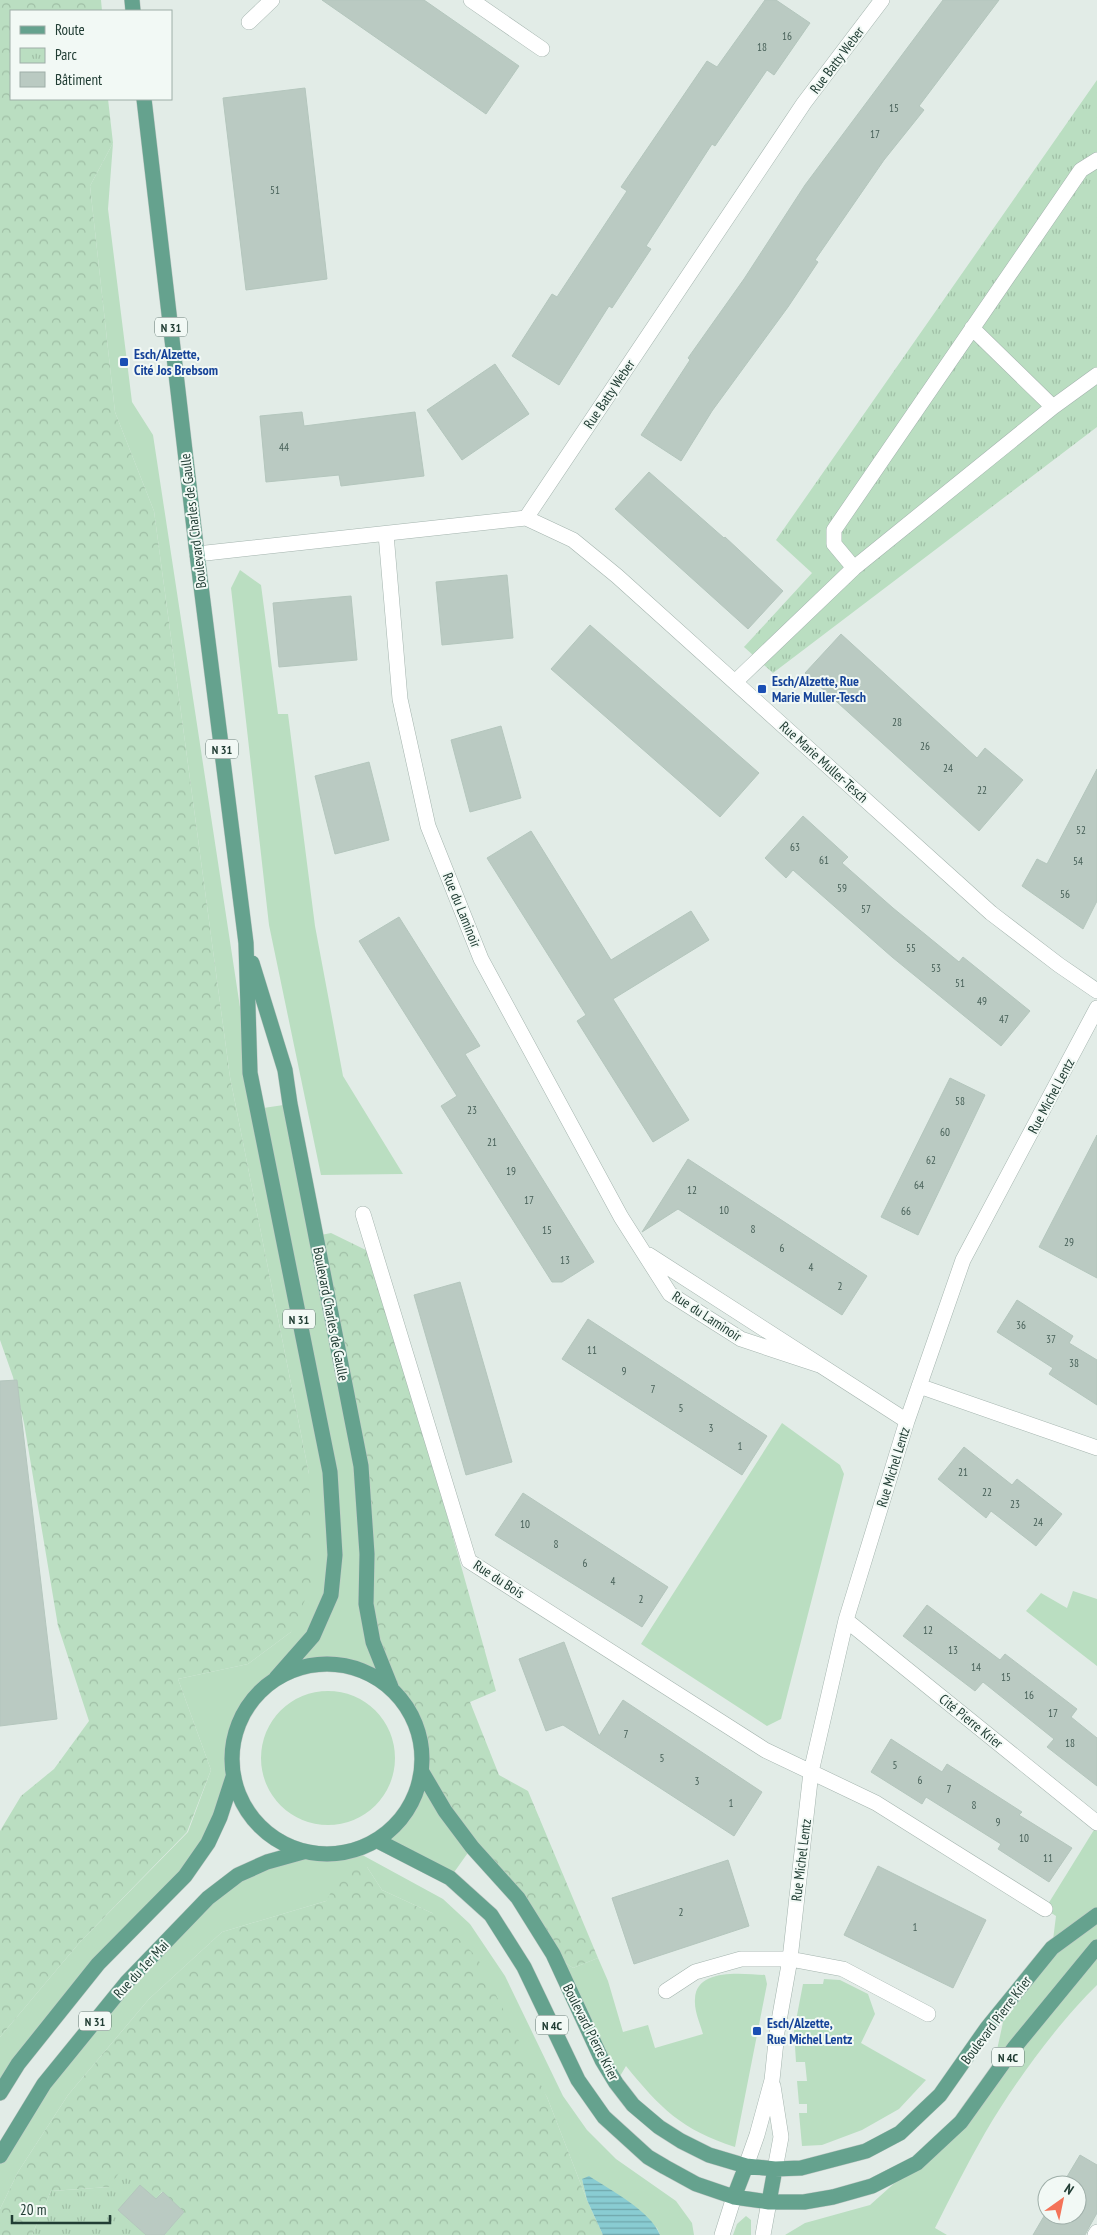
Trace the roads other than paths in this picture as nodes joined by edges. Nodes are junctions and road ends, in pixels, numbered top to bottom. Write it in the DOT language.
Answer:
graph roads {
  1 [pos="272,0"];
  2 [pos="472,0"];
  3 [pos="882,0"];
  4 [pos="249,22"];
  5 [pos="542,49"];
  6 [pos="144,100"];
  7 [pos="1097,160"];
  8 [pos="972,328"];
  9 [pos="1097,375"];
  10 [pos="1053,407"];
  11 [pos="526,518"];
  12 [pos="386,534"];
  13 [pos="197,554"];
  14 [pos="854,568"];
  15 [pos="735,682"];
  16 [pos="246,944"];
  17 [pos="1097,991"];
  18 [pos="1097,1008"];
  19 [pos="363,1214"];
  20 [pos="643,1252"];
  21 [pos="819,1365"];
  22 [pos="919,1386"];
  23 [pos="907,1421"];
  24 [pos="1097,1448"];
  25 [pos="846,1620"];
  26 [pos="276,1678"];
  27 [pos="391,1687"];
  28 [pos="422,1772"];
  29 [pos="811,1772"];
  30 [pos="233,1777"];
  31 [pos="1097,1823"];
  32 [pos="378,1841"];
  33 [pos="303,1852"];
  34 [pos="1045,1909"];
  35 [pos="1097,1916"];
  36 [pos="1097,1947"];
  37 [pos="790,1959"];
  38 [pos="666,1991"];
  39 [pos="928,2014"];
  40 [pos="772,2080"];
  41 [pos="0,2094"];
  42 [pos="0,2156"];
  43 [pos="746,2166"];
  44 [pos="775,2170"];
  45 [pos="734,2197"];
  46 [pos="769,2202"];
  47 [pos="722,2235"];
  48 [pos="764,2235"];
  1 -- 4 [label="street"];
  2 -- 5 [label="street"];
  3 -- 11 [label="street, Rue Batty Weber"];
  6 -- 13 [label="main road, Boulevard Charles de Gaulle / N 31"];
  7 -- 8 [label="street"];
  8 -- 10 [label="street"];
  8 -- 14 [label="street"];
  9 -- 10 [label="street"];
  10 -- 14 [label="street"];
  11 -- 12 [label="street"];
  11 -- 15 [label="street, Rue Marie Muller-Tesch"];
  12 -- 13 [label="street"];
  12 -- 20 [label="street, Rue du Laminoir"];
  13 -- 16 [label="main road, Boulevard Charles de Gaulle / N 31"];
  14 -- 15 [label="street"];
  15 -- 17 [label="street, Rue Marie Muller-Tesch"];
  16 -- 26 [label="main road, Boulevard Charles de Gaulle / N 31"];
  16 -- 27 [label="main road, Boulevard Charles de Gaulle / N 31"];
  18 -- 22 [label="street, Rue Michel Lentz"];
  19 -- 29 [label="street, Rue du Bois"];
  20 -- 21 [label="street, Rue du Laminoir"];
  20 -- 21 [label="street, Rue du Laminoir"];
  21 -- 23 [label="street, Rue du Laminoir"];
  22 -- 23 [label="street, Rue Michel Lentz"];
  22 -- 24 [label="street"];
  23 -- 25 [label="street, Rue Michel Lentz"];
  25 -- 29 [label="street, Rue Michel Lentz"];
  25 -- 31 [label="street, Cité Pierre Krier"];
  26 -- 27 [label="main road"];
  26 -- 30 [label="main road"];
  27 -- 28 [label="main road"];
  28 -- 32 [label="main road"];
  28 -- 43 [label="main road, Boulevard Pierre Krier / N 4C"];
  29 -- 34 [label="street"];
  29 -- 37 [label="street, Rue Michel Lentz"];
  30 -- 33 [label="main road"];
  30 -- 41 [label="main road, N 31"];
  32 -- 33 [label="main road"];
  32 -- 45 [label="main road, N 4C"];
  33 -- 42 [label="main road, Rue du 1er Mai / N 31"];
  35 -- 44 [label="main road, Boulevard Pierre Krier / N 4C"];
  36 -- 46 [label="main road, N 4C"];
  37 -- 38 [label="street"];
  37 -- 39 [label="street"];
  37 -- 40 [label="street, Rue Michel Lentz"];
  40 -- 43 [label="street"];
  40 -- 44 [label="street"];
  43 -- 44 [label="main road, Boulevard Pierre Krier / N 4C"];
  43 -- 45 [label="main road"];
  44 -- 46 [label="main road"];
  45 -- 46 [label="main road, N 4C"];
  45 -- 47 [label="street"];
  46 -- 48 [label="street"];
}
